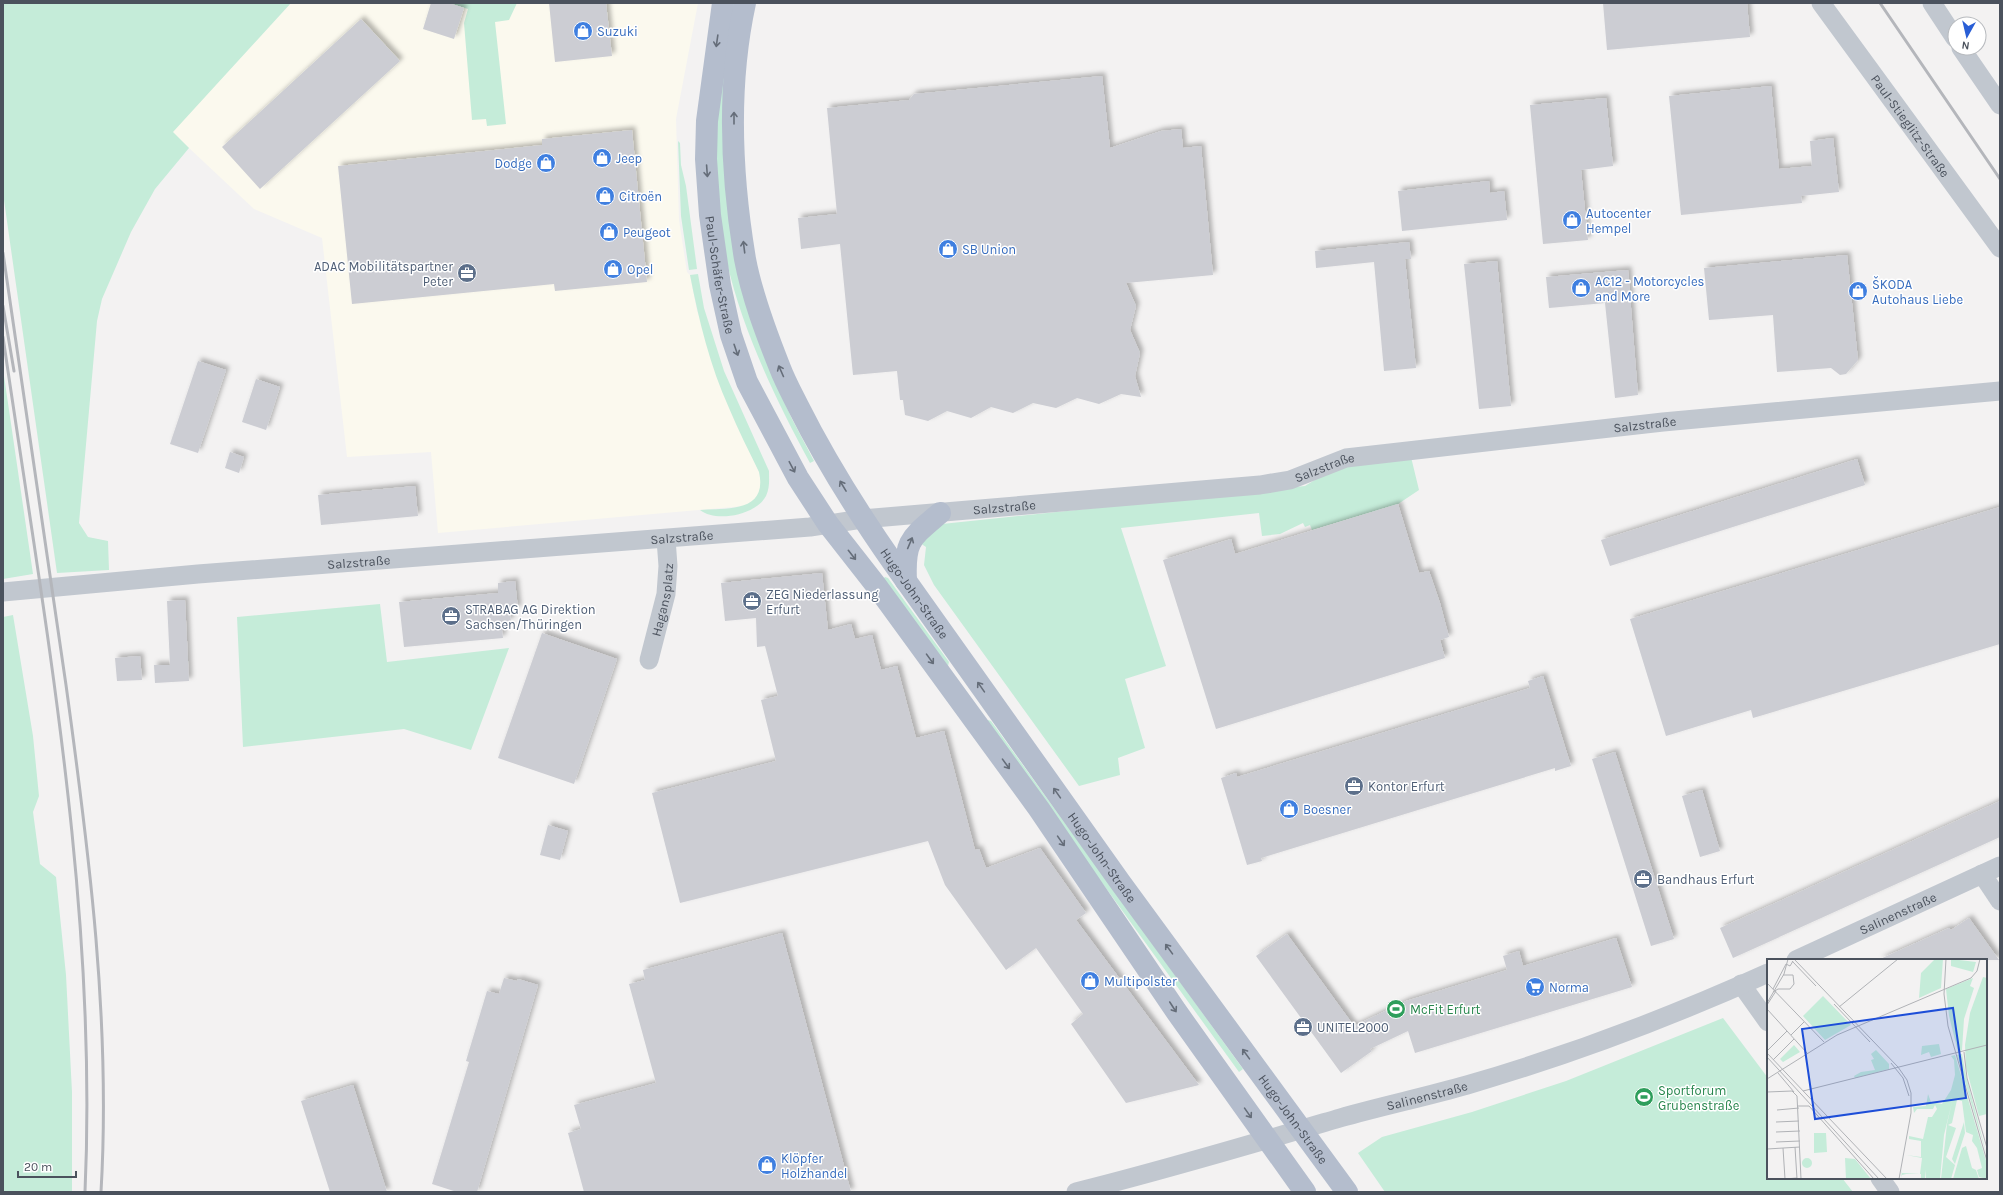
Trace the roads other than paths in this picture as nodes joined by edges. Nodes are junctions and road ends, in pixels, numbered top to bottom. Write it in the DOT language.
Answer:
graph roads {
  1 [pos="723,3"];
  2 [pos="745,3"];
  3 [pos="1821,3"];
  4 [pos="1932,3"];
  5 [pos="1947,26"];
  6 [pos="1967,56"];
  7 [pos="2000,105"];
  8 [pos="2000,248"];
  9 [pos="2000,391"];
  10 [pos="940,513"];
  11 [pos="862,519"];
  12 [pos="828,524"];
  13 [pos="666,539"];
  14 [pos="906,581"];
  15 [pos="3,592"];
  16 [pos="649,660"];
  17 [pos="2000,866"];
  18 [pos="1982,874"];
  19 [pos="2000,901"];
  20 [pos="1798,959"];
  21 [pos="1767,973"];
  22 [pos="1741,984"];
  23 [pos="1767,1021"];
  24 [pos="1303,1130"];
  25 [pos="1267,1141"];
  26 [pos="1881,1179"];
  27 [pos="1076,1192"];
  28 [pos="1304,1192"];
  29 [pos="1347,1192"];
  30 [pos="1890,1192"];
  1 -- 12 [label="main road, Paul-Schäfer-Straße, one-way"];
  11 -- 2 [label="main road, Paul-Schäfer-Straße, one-way"];
  3 -- 8 [label="street, Paul-Stieglitz-Straße"];
  4 -- 5 [label="street"];
  6 -- 7 [label="street"];
  9 -- 10 [label="street, Salzstraße"];
  10 -- 11 [label="street, Salzstraße"];
  14 -- 10 [label="main road, one-way"];
  11 -- 12 [label="street, Salzstraße"];
  11 -- 14 [label="main road, Hugo-John-Straße"];
  12 -- 13 [label="street, Salzstraße"];
  12 -- 25 [label="main road, Hugo-John-Straße, one-way"];
  13 -- 15 [label="street, Salzstraße"];
  13 -- 16 [label="street, Hagansplatz"];
  24 -- 14 [label="main road, Hugo-John-Straße, one-way"];
  17 -- 18 [label="street, Salinenstraße"];
  18 -- 19 [label="street"];
  18 -- 20 [label="street, Salinenstraße"];
  21 -- 22 [label="street, Salinenstraße"];
  22 -- 23 [label="street"];
  22 -- 24 [label="street, Salinenstraße"];
  24 -- 25 [label="street, Salinenstraße"];
  24 -- 29 [label="main road, Hugo-John-Straße"];
  25 -- 27 [label="street, Salinenstraße"];
  25 -- 28 [label="main road, Hugo-John-Straße"];
  26 -- 30 [label="street"];
}
